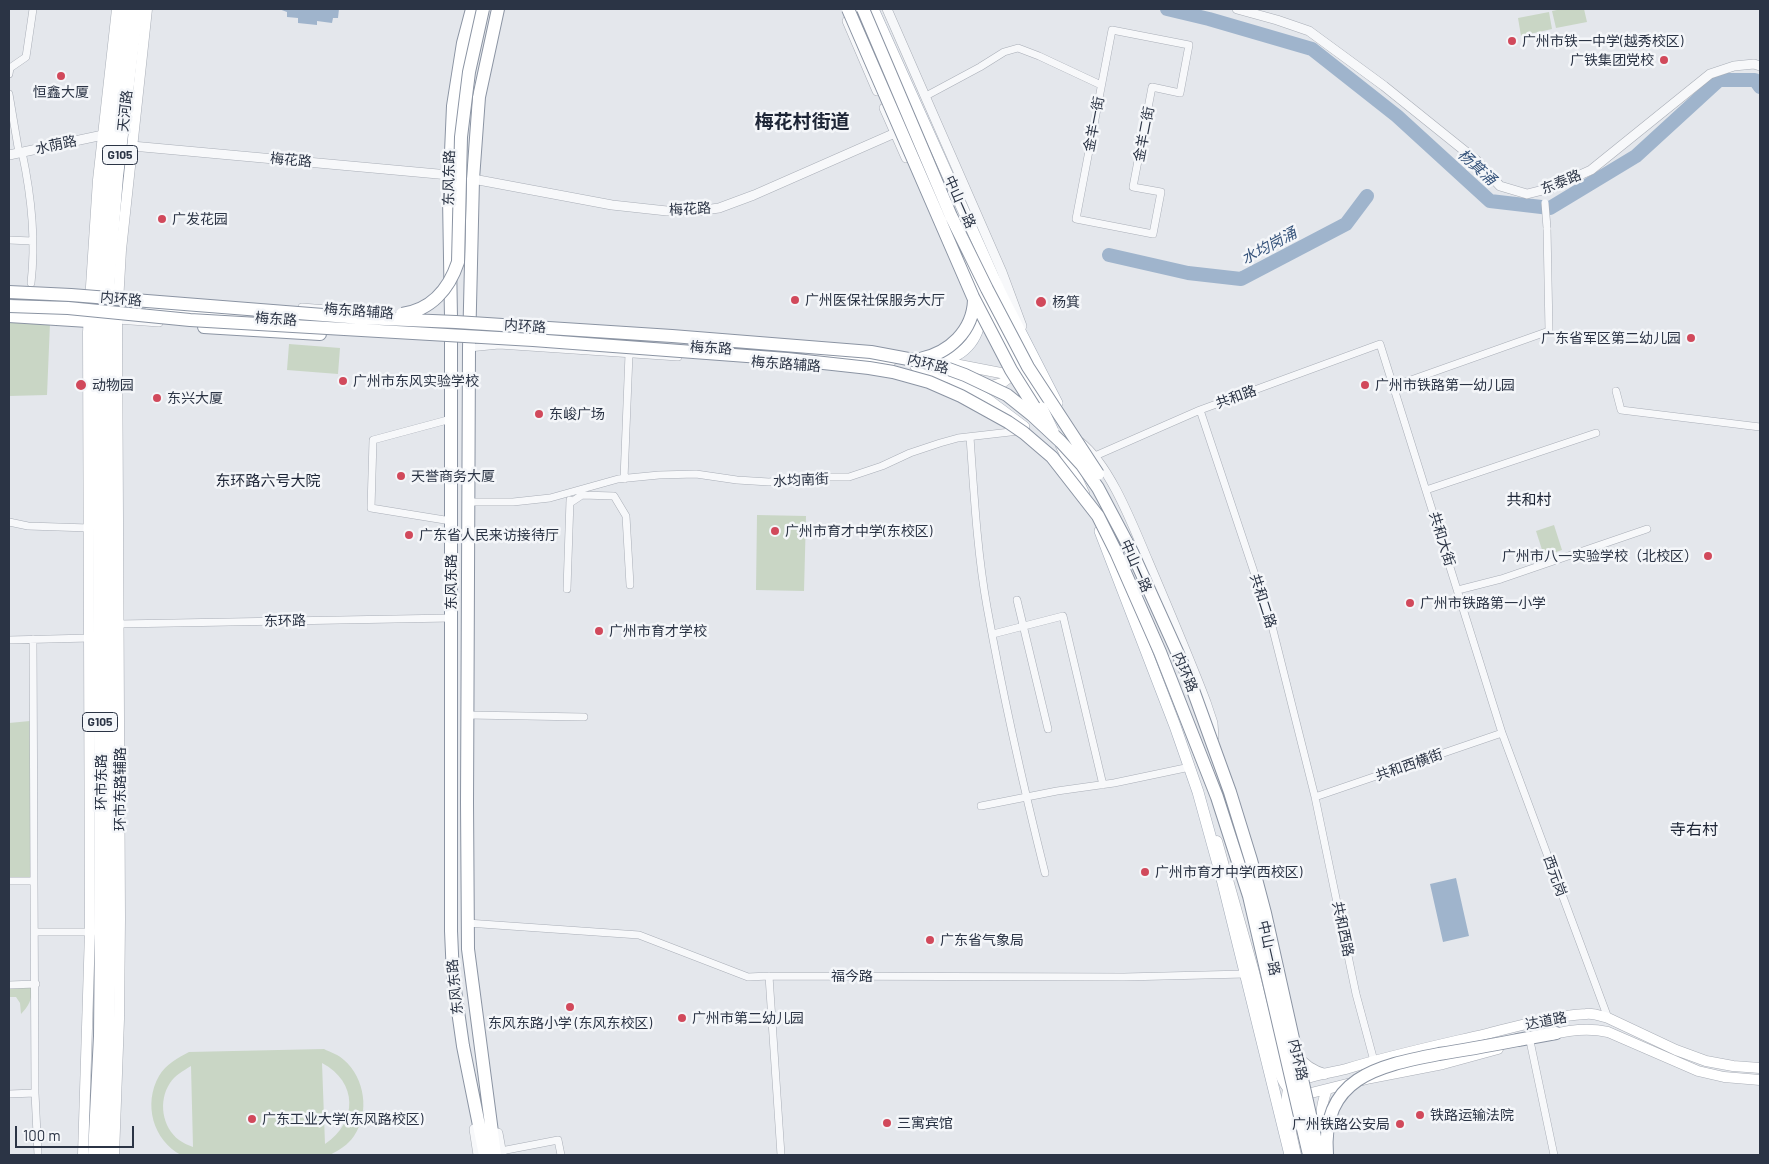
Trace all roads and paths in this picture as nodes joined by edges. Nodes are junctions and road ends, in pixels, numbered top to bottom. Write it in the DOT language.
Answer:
graph roads {
  1 [pos="33,9"];
  2 [pos="116,9"];
  3 [pos="127,9"];
  4 [pos="137,9"];
  5 [pos="147,9"];
  6 [pos="472,9"];
  7 [pos="483,9"];
  8 [pos="498,9"];
  9 [pos="842,9"];
  10 [pos="848,9"];
  11 [pos="855,9"];
  12 [pos="863,9"];
  13 [pos="873,9"];
  14 [pos="887,9"];
  15 [pos="1237,9"];
  16 [pos="1189,45"];
  17 [pos="1760,66"];
  18 [pos="9,74"];
  19 [pos="907,83"];
  20 [pos="1101,85"];
  21 [pos="9,94"];
  22 [pos="926,96"];
  23 [pos="894,98"];
  24 [pos="901,114"];
  25 [pos="114,116"];
  26 [pos="895,133"];
  27 [pos="103,135"];
  28 [pos="913,140"];
  29 [pos="132,146"];
  30 [pos="21,152"];
  31 [pos="9,154"];
  32 [pos="942,162"];
  33 [pos="449,175"];
  34 [pos="472,179"];
  35 [pos="1545,190"];
  36 [pos="951,216"];
  37 [pos="1153,234"];
  38 [pos="9,240"];
  39 [pos="32,241"];
  40 [pos="31,283"];
  41 [pos="99,288"];
  42 [pos="978,288"];
  43 [pos="9,292"];
  44 [pos="9,306"];
  45 [pos="114,307"];
  46 [pos="240,309"];
  47 [pos="9,316"];
  48 [pos="88,321"];
  49 [pos="469,322"];
  50 [pos="451,326"];
  51 [pos="204,327"];
  52 [pos="974,339"];
  53 [pos="533,340"];
  54 [pos="1380,344"];
  55 [pos="1027,346"];
  56 [pos="469,348"];
  57 [pos="724,348"];
  58 [pos="630,354"];
  59 [pos="787,359"];
  60 [pos="723,360"];
  61 [pos="939,361"];
  62 [pos="1016,373"];
  63 [pos="953,379"];
  64 [pos="1394,386"];
  65 [pos="1616,391"];
  66 [pos="1200,410"];
  67 [pos="451,419"];
  68 [pos="1760,427"];
  69 [pos="1027,430"];
  70 [pos="1596,433"];
  71 [pos="970,437"];
  72 [pos="1074,437"];
  73 [pos="1095,456"];
  74 [pos="1075,473"];
  75 [pos="624,478"];
  76 [pos="1098,485"];
  77 [pos="1426,490"];
  78 [pos="570,492"];
  79 [pos="468,502"];
  80 [pos="570,502"];
  81 [pos="1098,516"];
  82 [pos="451,521"];
  83 [pos="9,522"];
  84 [pos="89,528"];
  85 [pos="1647,530"];
  86 [pos="1144,552"];
  87 [pos="630,585"];
  88 [pos="567,589"];
  89 [pos="1148,590"];
  90 [pos="1458,590"];
  91 [pos="1017,600"];
  92 [pos="451,618"];
  93 [pos="119,624"];
  94 [pos="1166,626"];
  95 [pos="1024,627"];
  96 [pos="993,634"];
  97 [pos="95,638"];
  98 [pos="34,639"];
  99 [pos="9,640"];
  100 [pos="468,715"];
  101 [pos="584,717"];
  102 [pos="1048,728"];
  103 [pos="1502,733"];
  104 [pos="1214,758"];
  105 [pos="1190,766"];
  106 [pos="1103,785"];
  107 [pos="1198,792"];
  108 [pos="1315,796"];
  109 [pos="1026,798"];
  110 [pos="981,806"];
  111 [pos="1045,873"];
  112 [pos="9,881"];
  113 [pos="34,881"];
  114 [pos="467,923"];
  115 [pos="35,932"];
  116 [pos="95,932"];
  117 [pos="1246,974"];
  118 [pos="769,976"];
  119 [pos="36,984"];
  120 [pos="9,985"];
  121 [pos="1608,1018"];
  122 [pos="1556,1034"];
  123 [pos="1524,1040"];
  124 [pos="1290,1043"];
  125 [pos="1374,1061"];
  126 [pos="1760,1068"];
  127 [pos="467,1074"];
  128 [pos="1280,1074"];
  129 [pos="1326,1074"];
  130 [pos="1297,1076"];
  131 [pos="1760,1080"];
  132 [pos="1288,1089"];
  133 [pos="1328,1089"];
  134 [pos="36,1093"];
  135 [pos="9,1094"];
  136 [pos="1301,1095"];
  137 [pos="499,1154"];
  138 [pos="38,1155"];
  139 [pos="83,1155"];
  140 [pos="94,1155"];
  141 [pos="104,1155"];
  142 [pos="114,1155"];
  143 [pos="478,1155"];
  144 [pos="485,1155"];
  145 [pos="561,1155"];
  146 [pos="781,1155"];
  147 [pos="1290,1155"];
  148 [pos="1296,1155"];
  149 [pos="1309,1155"];
  150 [pos="1315,1155"];
  151 [pos="1319,1155"];
  152 [pos="1328,1155"];
  153 [pos="1554,1155"];
  1 -- 18 [label="street"];
  2 -- 27 [label="main road"];
  3 -- 25 [label="highway, 天河路 / G105"];
  4 -- 45 [label="highway, 天河路 / G105"];
  5 -- 29 [label="main road, 环市东路辅路"];
  6 -- 33 [label="highway, 东风东路"];
  7 -- 46 [label="highway, bridge"];
  8 -- 34 [label="highway, 东风东路"];
  9 -- 26 [label="street"];
  10 -- 81 [label="highway, bridge"];
  11 -- 23 [label="main road, 中山一路"];
  12 -- 36 [label="highway, bridge"];
  13 -- 19 [label="main road, 中山一路"];
  14 -- 22 [label="street"];
  15 -- 35 [label="street, 东泰路"];
  16 -- 20 [label="street, 金羊一街"];
  16 -- 37 [label="street, 金羊二街"];
  17 -- 35 [label="street, 东泰路"];
  19 -- 24 [label="street"];
  19 -- 32 [label="main road, 中山一路"];
  20 -- 22 [label="street"];
  20 -- 37 [label="street, 金羊一街"];
  21 -- 30 [label="street"];
  22 -- 55 [label="street"];
  23 -- 24 [label="main road, 中山一路"];
  23 -- 26 [label="main road"];
  24 -- 26 [label="street"];
  24 -- 28 [label="main road, 中山一路"];
  25 -- 27 [label="highway"];
  25 -- 41 [label="highway, 天河路 / G105"];
  26 -- 28 [label="street"];
  26 -- 34 [label="street, 梅花路"];
  26 -- 52 [label="street"];
  27 -- 30 [label="street, 水荫路"];
  27 -- 48 [label="main road"];
  28 -- 32 [label="street"];
  28 -- 42 [label="main road, 中山一路"];
  29 -- 33 [label="street, 梅花路"];
  29 -- 45 [label="main road, 环市东路辅路"];
  30 -- 31 [label="street, 水荫路"];
  30 -- 39 [label="street"];
  32 -- 55 [label="main road, 中山一路"];
  33 -- 50 [label="highway, 东风东路"];
  34 -- 49 [label="highway, 东风东路"];
  35 -- 64 [label="street, bridge"];
  36 -- 59 [label="highway, bridge"];
  36 -- 94 [label="highway, bridge"];
  38 -- 39 [label="street"];
  39 -- 40 [label="street"];
  41 -- 48 [label="highway"];
  41 -- 97 [label="highway, 环市东路 / G105"];
  42 -- 52 [label="main road"];
  42 -- 62 [label="main road, 中山一路"];
  43 -- 46 [label="highway, 内环路, bridge"];
  44 -- 53 [label="highway, 内环路, bridge"];
  45 -- 50 [label="main road, 梅东路"];
  45 -- 51 [label="street"];
  45 -- 93 [label="main road, 环市东路辅路"];
  45 -- 141 [label="highway, 环市东路 / G105"];
  46 -- 94 [label="highway, 内环路, bridge"];
  47 -- 48 [label="highway"];
  48 -- 84 [label="main road"];
  49 -- 56 [label="highway, 东风东路"];
  49 -- 61 [label="main road, 梅东路"];
  50 -- 67 [label="highway, 东风东路"];
  51 -- 53 [label="highway, bridge"];
  52 -- 61 [label="main road"];
  53 -- 59 [label="highway, 内环路, bridge"];
  54 -- 64 [label="street, 共和大街"];
  54 -- 66 [label="street, 共和路"];
  55 -- 62 [label="main road"];
  55 -- 72 [label="main road, 中山一路"];
  56 -- 57 [label="main road, 梅东路"];
  56 -- 58 [label="street, 梅东路辅路"];
  56 -- 79 [label="highway, 东风东路"];
  57 -- 60 [label="street"];
  57 -- 63 [label="main road, 梅东路"];
  58 -- 60 [label="street, 梅东路辅路"];
  58 -- 75 [label="street"];
  59 -- 81 [label="highway, 内环路, bridge"];
  60 -- 63 [label="street, 梅东路辅路"];
  61 -- 62 [label="main road, 梅东路"];
  62 -- 63 [label="main road, 梅东路"];
  62 -- 74 [label="main road, 中山一路, bridge"];
  62 -- 76 [label="main road"];
  63 -- 69 [label="main road"];
  64 -- 77 [label="street, 共和大街"];
  65 -- 68 [label="street"];
  66 -- 73 [label="street, 共和路"];
  66 -- 108 [label="street, 共和二路"];
  67 -- 82 [label="highway, 东风东路"];
  67 -- 82 [label="street"];
  69 -- 71 [label="street, 水均南街"];
  69 -- 74 [label="main road"];
  70 -- 77 [label="street"];
  71 -- 75 [label="street, 水均南街"];
  71 -- 96 [label="street"];
  72 -- 73 [label="street"];
  72 -- 76 [label="main road, 中山一路"];
  73 -- 86 [label="street"];
  74 -- 105 [label="main road, 中山一路"];
  75 -- 78 [label="street, 水均南街"];
  76 -- 89 [label="main road, 中山一路"];
  77 -- 90 [label="street, 共和大街"];
  78 -- 79 [label="street, 水均南街"];
  78 -- 80 [label="street"];
  79 -- 100 [label="highway, 东风东路"];
  80 -- 87 [label="street"];
  80 -- 88 [label="street"];
  81 -- 149 [label="highway, 内环路, bridge"];
  82 -- 92 [label="highway, 东风东路"];
  83 -- 84 [label="street"];
  84 -- 97 [label="main road"];
  85 -- 90 [label="street"];
  86 -- 89 [label="street"];
  86 -- 104 [label="street"];
  89 -- 104 [label="main road, 中山一路"];
  90 -- 103 [label="street, 共和大街"];
  91 -- 95 [label="street"];
  92 -- 93 [label="street, 东环路"];
  92 -- 127 [label="highway, 东风东路"];
  93 -- 142 [label="main road, 环市东路辅路"];
  94 -- 151 [label="highway, 内环路, bridge"];
  95 -- 96 [label="street"];
  95 -- 102 [label="street"];
  95 -- 106 [label="street"];
  96 -- 109 [label="street"];
  97 -- 98 [label="street"];
  97 -- 116 [label="highway, 环市东路 / G105"];
  98 -- 99 [label="street"];
  98 -- 113 [label="street"];
  100 -- 101 [label="street"];
  100 -- 114 [label="highway, 东风东路"];
  103 -- 108 [label="street, 共和西横街"];
  103 -- 121 [label="street, 西元岗"];
  104 -- 124 [label="main road, 中山一路"];
  105 -- 106 [label="street"];
  105 -- 107 [label="main road, 中山一路"];
  106 -- 109 [label="street"];
  107 -- 117 [label="main road, 中山一路"];
  107 -- 128 [label="main road"];
  108 -- 125 [label="street, 共和西路"];
  109 -- 110 [label="street"];
  109 -- 111 [label="street"];
  112 -- 113 [label="street"];
  113 -- 115 [label="street"];
  114 -- 118 [label="street, 福今路"];
  114 -- 137 [label="highway, 东风东路"];
  115 -- 116 [label="street"];
  115 -- 119 [label="street"];
  116 -- 139 [label="main road"];
  116 -- 140 [label="highway, 环市东路 / G105"];
  117 -- 118 [label="street, 福今路"];
  117 -- 147 [label="main road, 中山一路"];
  118 -- 146 [label="street"];
  119 -- 120 [label="street"];
  119 -- 134 [label="street"];
  121 -- 125 [label="main road, 达道路"];
  121 -- 126 [label="main road, 达道路"];
  122 -- 123 [label="highway"];
  122 -- 131 [label="main road, 达道路"];
  123 -- 133 [label="main road, 达道路"];
  123 -- 152 [label="highway, bridge"];
  123 -- 153 [label="street"];
  124 -- 129 [label="main road"];
  124 -- 130 [label="main road, 中山一路"];
  125 -- 129 [label="main road, 达道路"];
  127 -- 143 [label="street"];
  127 -- 144 [label="highway, 东风东路"];
  128 -- 130 [label="main road, 达道路"];
  128 -- 132 [label="main road"];
  129 -- 130 [label="main road, 达道路"];
  130 -- 132 [label="main road"];
  130 -- 136 [label="main road, 中山一路"];
  132 -- 136 [label="main road"];
  132 -- 148 [label="main road"];
  133 -- 136 [label="main road, 达道路"];
  133 -- 152 [label="main road"];
  134 -- 135 [label="street"];
  134 -- 138 [label="street"];
  136 -- 150 [label="main road, 中山一路"];
  137 -- 145 [label="street"];
}
